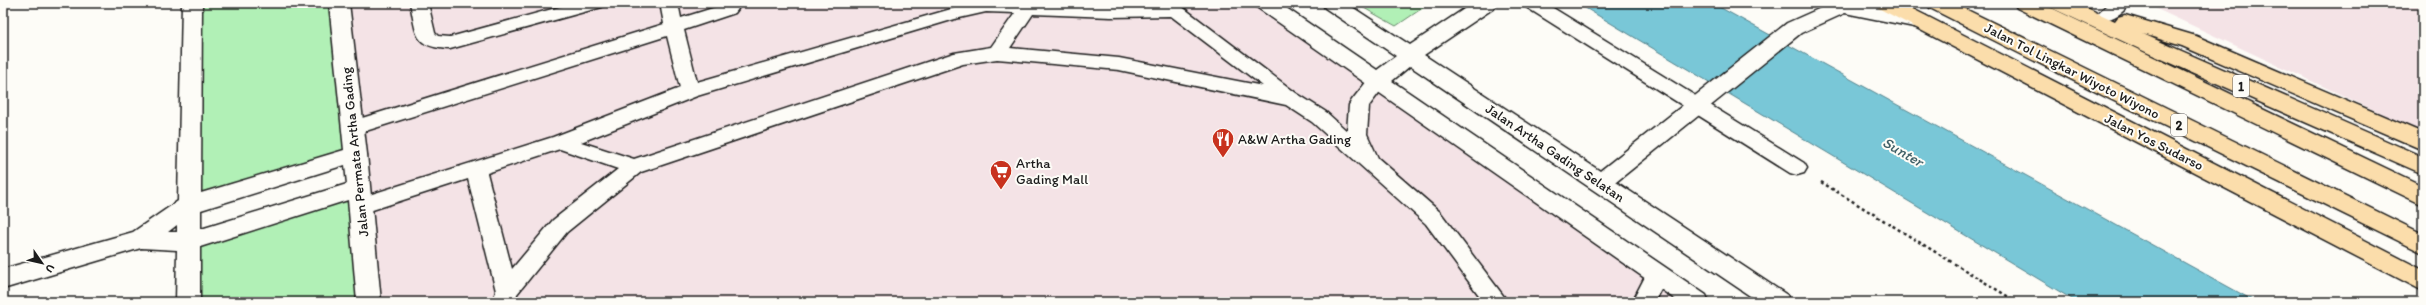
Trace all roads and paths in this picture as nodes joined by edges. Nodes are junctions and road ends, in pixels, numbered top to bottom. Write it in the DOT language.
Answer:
graph roads {
  1 [pos="192,3"];
  2 [pos="339,3"];
  3 [pos="419,3"];
  4 [pos="596,3"];
  5 [pos="669,3"];
  6 [pos="1265,3"];
  7 [pos="1332,3"];
  8 [pos="1487,3"];
  9 [pos="1532,3"];
  10 [pos="1885,3"];
  11 [pos="1937,3"];
  12 [pos="2024,3"];
  13 [pos="2047,3"];
  14 [pos="2059,3"];
  15 [pos="2077,3"];
  16 [pos="1057,6"];
  17 [pos="1114,7"];
  18 [pos="729,9"];
  19 [pos="1026,9"];
  20 [pos="2113,12"];
  21 [pos="1919,21"];
  22 [pos="674,27"];
  23 [pos="997,53"];
  24 [pos="1410,56"];
  25 [pos="1378,82"];
  26 [pos="690,91"];
  27 [pos="1292,99"];
  28 [pos="1689,112"];
  29 [pos="353,128"];
  30 [pos="560,142"];
  31 [pos="2423,142"];
  32 [pos="356,154"];
  33 [pos="2423,155"];
  34 [pos="1374,165"];
  35 [pos="2423,166"];
  36 [pos="634,167"];
  37 [pos="1798,168"];
  38 [pos="476,169"];
  39 [pos="2423,173"];
  40 [pos="1605,178"];
  41 [pos="2423,196"];
  42 [pos="358,197"];
  43 [pos="189,205"];
  44 [pos="141,239"];
  45 [pos="188,242"];
  46 [pos="2423,244"];
  47 [pos="1657,275"];
  48 [pos="3,279"];
  49 [pos="2423,282"];
  50 [pos="505,296"];
  51 [pos="188,302"];
  52 [pos="369,302"];
  53 [pos="1497,302"];
  54 [pos="1643,302"];
  55 [pos="1696,302"];
  56 [pos="1778,302"];
  57 [pos="2017,302"];
  1 -- 43 [label="street"];
  2 -- 29 [label="street, Jalan Permata Artha Gading"];
  3 -- 4 [label="lane"];
  5 -- 22 [label="lane"];
  6 -- 25 [label="street"];
  7 -- 24 [label="street, Jalan Artha Gading Selatan"];
  8 -- 24 [label="street"];
  9 -- 28 [label="lane"];
  10 -- 21 [label="highway, Jalan Yos Sudarso"];
  11 -- 46 [label="highway, Jalan Tol Lingkar Wiyoto Wiyono / 2"];
  12 -- 41 [label="highway"];
  13 -- 39 [label="lane"];
  14 -- 35 [label="highway, 1"];
  15 -- 20 [label="highway, 1"];
  16 -- 17 [label="lane"];
  16 -- 19 [label="lane"];
  17 -- 27 [label="lane"];
  18 -- 22 [label="lane"];
  19 -- 23 [label="lane"];
  19 -- 26 [label="lane"];
  20 -- 31 [label="highway, 1"];
  20 -- 33 [label="highway, 1"];
  21 -- 28 [label="street"];
  21 -- 49 [label="highway, Jalan Yos Sudarso"];
  22 -- 26 [label="lane"];
  22 -- 29 [label="lane"];
  23 -- 27 [label="lane"];
  23 -- 36 [label="lane"];
  24 -- 25 [label="street"];
  24 -- 40 [label="street, Jalan Artha Gading Selatan"];
  25 -- 34 [label="lane"];
  25 -- 47 [label="street"];
  26 -- 30 [label="lane"];
  27 -- 34 [label="lane"];
  28 -- 37 [label="lane"];
  28 -- 40 [label="street"];
  29 -- 32 [label="street, Jalan Permata Artha Gading"];
  30 -- 36 [label="lane"];
  30 -- 38 [label="lane"];
  32 -- 42 [label="street, Jalan Permata Artha Gading"];
  32 -- 43 [label="street"];
  34 -- 53 [label="lane"];
  36 -- 50 [label="lane"];
  37 -- 57 [label="path"];
  38 -- 42 [label="lane"];
  38 -- 50 [label="lane"];
  40 -- 56 [label="street, Jalan Artha Gading Selatan"];
  42 -- 45 [label="street"];
  42 -- 52 [label="street, Jalan Permata Artha Gading"];
  43 -- 44 [label="street"];
  43 -- 45 [label="street"];
  44 -- 45 [label="street"];
  44 -- 48 [label="street"];
  45 -- 51 [label="street"];
  47 -- 54 [label="lane"];
  47 -- 55 [label="street"];
}
